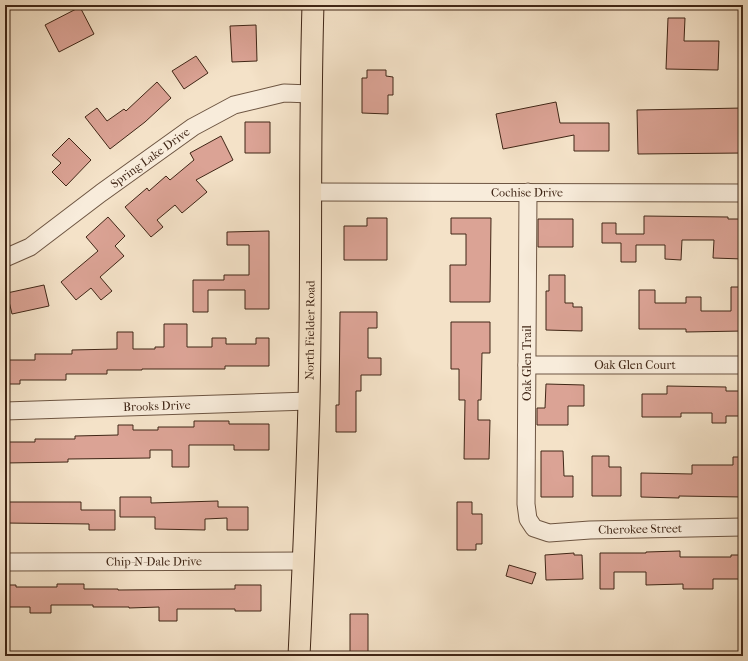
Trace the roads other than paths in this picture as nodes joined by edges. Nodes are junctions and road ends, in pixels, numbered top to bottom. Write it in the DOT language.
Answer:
graph roads {
  1 [pos="313,5"];
  2 [pos="310,94"];
  3 [pos="311,192"];
  4 [pos="528,192"];
  5 [pos="743,193"];
  6 [pos="5,258"];
  7 [pos="527,365"];
  8 [pos="743,365"];
  9 [pos="309,401"];
  10 [pos="5,410"];
  11 [pos="743,527"];
  12 [pos="538,530"];
  13 [pos="303,561"];
  14 [pos="5,562"];
  15 [pos="299,656"];
  1 -- 2 [label="main road, North Fielder Road"];
  2 -- 3 [label="main road, North Fielder Road"];
  2 -- 6 [label="street, Spring Lake Drive"];
  3 -- 4 [label="street, Cochise Drive"];
  3 -- 9 [label="main road, North Fielder Road"];
  4 -- 5 [label="street, Cochise Drive"];
  4 -- 7 [label="street, Oak Glen Trail"];
  7 -- 8 [label="street, Oak Glen Court"];
  7 -- 12 [label="street, Oak Glen Trail"];
  9 -- 10 [label="street, Brooks Drive"];
  9 -- 13 [label="main road, North Fielder Road"];
  11 -- 12 [label="street, Cherokee Street"];
  13 -- 14 [label="street, Chip-N-Dale Drive"];
  13 -- 15 [label="main road, North Fielder Road"];
}
